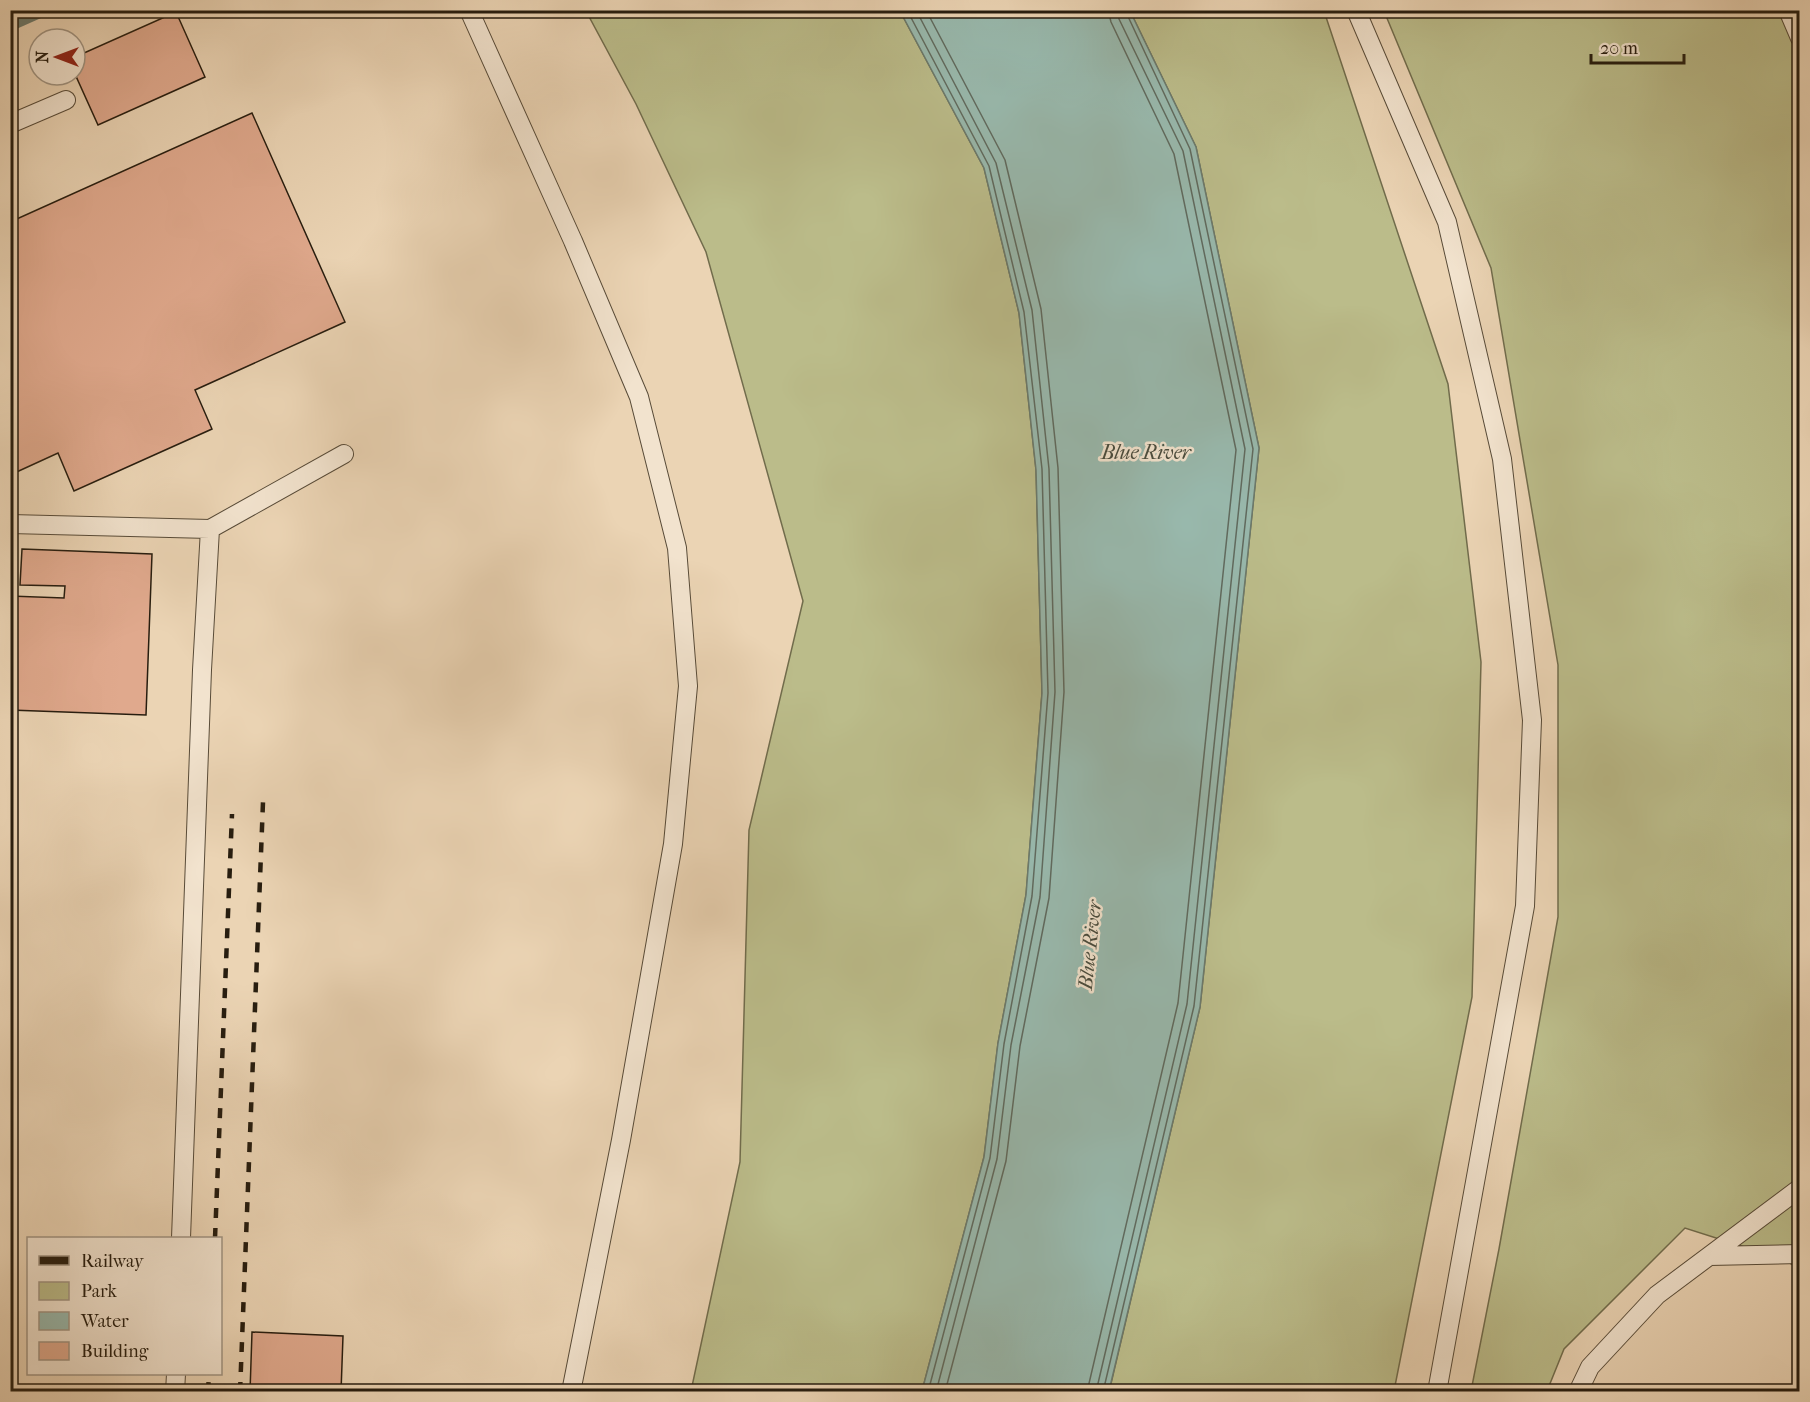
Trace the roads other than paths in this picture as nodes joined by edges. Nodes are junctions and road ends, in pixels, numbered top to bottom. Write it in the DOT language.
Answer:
graph roads {
  1 [pos="469,10"];
  2 [pos="1356,10"];
  3 [pos="1788,10"];
  4 [pos="1800,38"];
  5 [pos="66,100"];
  6 [pos="10,124"];
  7 [pos="344,454"];
  8 [pos="10,524"];
  9 [pos="210,529"];
  10 [pos="1800,1188"];
  11 [pos="181,1237"];
  12 [pos="1800,1254"];
  13 [pos="1709,1256"];
  14 [pos="176,1375"];
  15 [pos="175,1392"];
  16 [pos="570,1392"];
  17 [pos="1437,1392"];
  18 [pos="1578,1392"];
  1 -- 16 [label="lane"];
  2 -- 17 [label="lane"];
  3 -- 4 [label="lane"];
  5 -- 6 [label="lane"];
  7 -- 9 [label="lane"];
  8 -- 9 [label="lane"];
  9 -- 11 [label="lane"];
  10 -- 13 [label="lane"];
  12 -- 13 [label="lane"];
  13 -- 18 [label="lane"];
  14 -- 15 [label="lane"];
}
